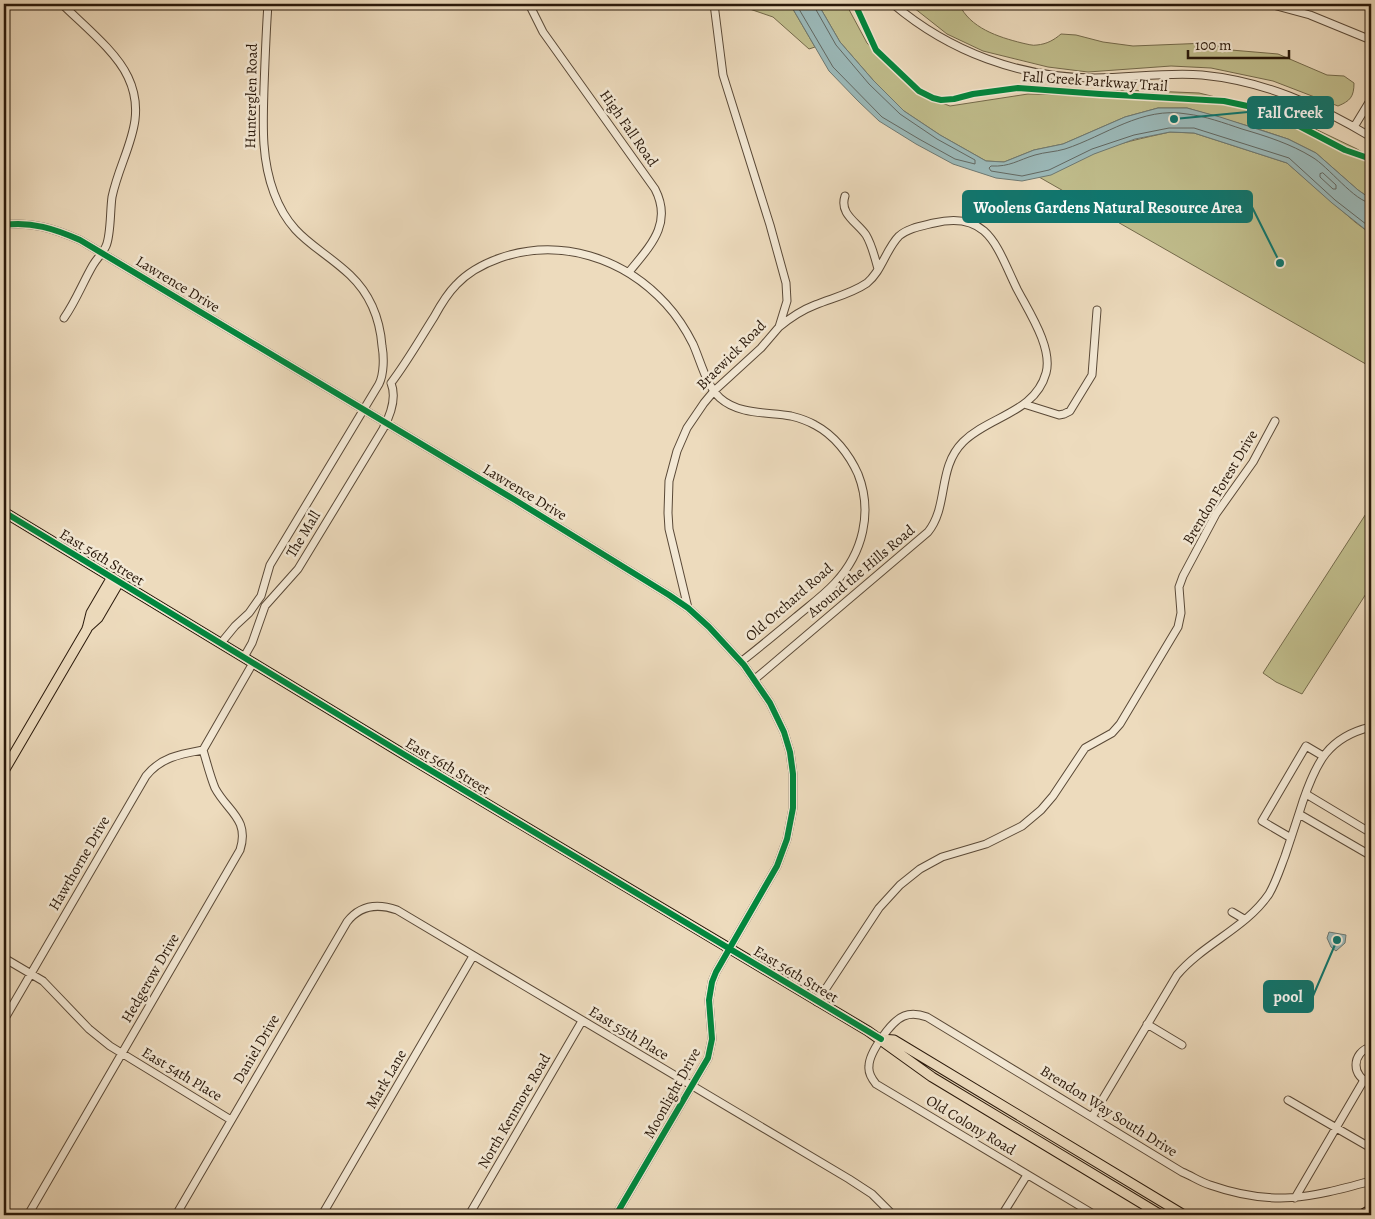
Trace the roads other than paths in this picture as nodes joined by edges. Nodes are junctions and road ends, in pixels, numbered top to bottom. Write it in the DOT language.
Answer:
graph roads {
  1 [pos="62,4"];
  2 [pos="268,4"];
  3 [pos="529,4"];
  4 [pos="714,4"];
  5 [pos="893,4"];
  6 [pos="1270,4"];
  7 [pos="1371,40"];
  8 [pos="1371,99"];
  9 [pos="1354,127"];
  10 [pos="1371,137"];
  11 [pos="845,196"];
  12 [pos="4,225"];
  13 [pos="102,253"];
  14 [pos="878,269"];
  15 [pos="630,272"];
  16 [pos="1097,310"];
  17 [pos="64,318"];
  18 [pos="779,327"];
  19 [pos="382,380"];
  20 [pos="391,383"];
  21 [pos="714,391"];
  22 [pos="1024,404"];
  23 [pos="363,410"];
  24 [pos="1275,421"];
  25 [pos="386,424"];
  26 [pos="4,512"];
  27 [pos="115,579"];
  28 [pos="260,599"];
  29 [pos="267,604"];
  30 [pos="688,608"];
  31 [pos="249,614"];
  32 [pos="259,620"];
  33 [pos="221,643"];
  34 [pos="244,658"];
  35 [pos="742,661"];
  36 [pos="253,663"];
  37 [pos="755,679"];
  38 [pos="1371,727"];
  39 [pos="204,750"];
  40 [pos="1324,756"];
  41 [pos="4,770"];
  42 [pos="1306,794"];
  43 [pos="1299,814"];
  44 [pos="1371,833"];
  45 [pos="1291,838"];
  46 [pos="1368,854"];
  47 [pos="370,906"];
  48 [pos="1232,912"];
  49 [pos="1244,919"];
  50 [pos="729,948"];
  51 [pos="473,956"];
  52 [pos="4,958"];
  53 [pos="30,974"];
  54 [pos="817,1002"];
  55 [pos="918,1014"];
  56 [pos="4,1020"];
  57 [pos="582,1021"];
  58 [pos="1147,1024"];
  59 [pos="881,1039"];
  60 [pos="1182,1045"];
  61 [pos="1371,1047"];
  62 [pos="122,1054"];
  63 [pos="1364,1080"];
  64 [pos="1371,1082"];
  65 [pos="692,1086"];
  66 [pos="1288,1100"];
  67 [pos="1092,1117"];
  68 [pos="231,1120"];
  69 [pos="1336,1128"];
  70 [pos="1371,1148"];
  71 [pos="1027,1175"];
  72 [pos="1371,1181"];
  73 [pos="1295,1198"];
  74 [pos="1371,1210"];
  75 [pos="28,1215"];
  76 [pos="176,1215"];
  77 [pos="322,1215"];
  78 [pos="469,1215"];
  79 [pos="616,1215"];
  80 [pos="893,1215"];
  81 [pos="1002,1215"];
  82 [pos="1095,1215"];
  83 [pos="1161,1215"];
  84 [pos="1184,1215"];
  85 [pos="1362,1215"];
  1 -- 13 [label="street"];
  2 -- 19 [label="street, Hunterglen Road"];
  3 -- 15 [label="street, High Fall Road"];
  4 -- 18 [label="street, Braewick Road"];
  5 -- 9 [label="street"];
  6 -- 7 [label="street"];
  8 -- 9 [label="street"];
  9 -- 10 [label="street"];
  11 -- 14 [label="street"];
  12 -- 13 [label="street, Lawrence Drive"];
  13 -- 17 [label="street"];
  13 -- 23 [label="street, Lawrence Drive"];
  14 -- 18 [label="street, Around the Hills Road"];
  14 -- 22 [label="street, Around the Hills Road"];
  15 -- 20 [label="street, Old Orchard Road"];
  15 -- 21 [label="street, Old Orchard Road"];
  16 -- 22 [label="street"];
  18 -- 21 [label="street, Braewick Road"];
  19 -- 20 [label="street"];
  19 -- 23 [label="street"];
  20 -- 25 [label="street"];
  21 -- 30 [label="street, Braewick Road"];
  21 -- 35 [label="street, Old Orchard Road"];
  22 -- 37 [label="street, Around the Hills Road"];
  23 -- 25 [label="street, Lawrence Drive"];
  23 -- 28 [label="street, The Mall"];
  24 -- 54 [label="street, Brendon Forest Drive"];
  25 -- 29 [label="street, The Mall"];
  25 -- 30 [label="street, Lawrence Drive"];
  26 -- 27 [label="main road, East 56th Street"];
  27 -- 33 [label="main road, East 56th Street"];
  27 -- 41 [label="main road"];
  28 -- 29 [label="street"];
  28 -- 31 [label="street, The Mall"];
  29 -- 32 [label="street, The Mall"];
  30 -- 35 [label="street, Lawrence Drive"];
  31 -- 32 [label="street"];
  31 -- 33 [label="street, The Mall"];
  32 -- 34 [label="street, The Mall"];
  33 -- 34 [label="main road, East 56th Street"];
  34 -- 36 [label="main road, East 56th Street"];
  35 -- 37 [label="street, Lawrence Drive"];
  36 -- 39 [label="street"];
  36 -- 50 [label="main road, East 56th Street"];
  37 -- 50 [label="street, Lawrence Drive"];
  38 -- 40 [label="street"];
  39 -- 53 [label="street, Hawthorne Drive"];
  39 -- 62 [label="street, Hedgerow Drive"];
  40 -- 42 [label="street"];
  40 -- 45 [label="street"];
  42 -- 43 [label="street"];
  42 -- 44 [label="street"];
  43 -- 45 [label="street"];
  43 -- 46 [label="street"];
  45 -- 49 [label="street"];
  47 -- 51 [label="street, East 55th Place"];
  47 -- 68 [label="street, Daniel Drive"];
  48 -- 49 [label="street"];
  49 -- 58 [label="street"];
  50 -- 54 [label="main road, East 56th Street"];
  50 -- 65 [label="street, Moonlight Drive"];
  51 -- 57 [label="street, East 55th Place"];
  51 -- 77 [label="street, Mark Lane"];
  52 -- 53 [label="street, East 54th Place"];
  53 -- 56 [label="street, Hawthorne Drive"];
  53 -- 62 [label="street, East 54th Place"];
  54 -- 59 [label="main road, East 56th Street"];
  55 -- 59 [label="street, Old Colony Road"];
  55 -- 67 [label="street, Brendon Way South Drive"];
  57 -- 65 [label="street, East 55th Place"];
  57 -- 78 [label="street, North Kenmore Road"];
  58 -- 60 [label="street"];
  58 -- 67 [label="street"];
  59 -- 71 [label="street, Old Colony Road"];
  59 -- 83 [label="main road, East 56th Street"];
  59 -- 84 [label="main road, East 56th Street"];
  61 -- 63 [label="street"];
  62 -- 68 [label="street, East 54th Place"];
  62 -- 75 [label="street, Hedgerow Drive"];
  63 -- 64 [label="street"];
  63 -- 69 [label="street"];
  65 -- 79 [label="street, Moonlight Drive"];
  65 -- 80 [label="street, East 55th Place"];
  66 -- 69 [label="street"];
  67 -- 73 [label="street, Brendon Way South Drive"];
  68 -- 76 [label="street, Daniel Drive"];
  69 -- 70 [label="street"];
  69 -- 73 [label="street"];
  71 -- 81 [label="street"];
  71 -- 82 [label="street, Old Colony Road"];
  72 -- 73 [label="street, Brendon Way South Drive"];
  74 -- 85 [label="highway"];
}
